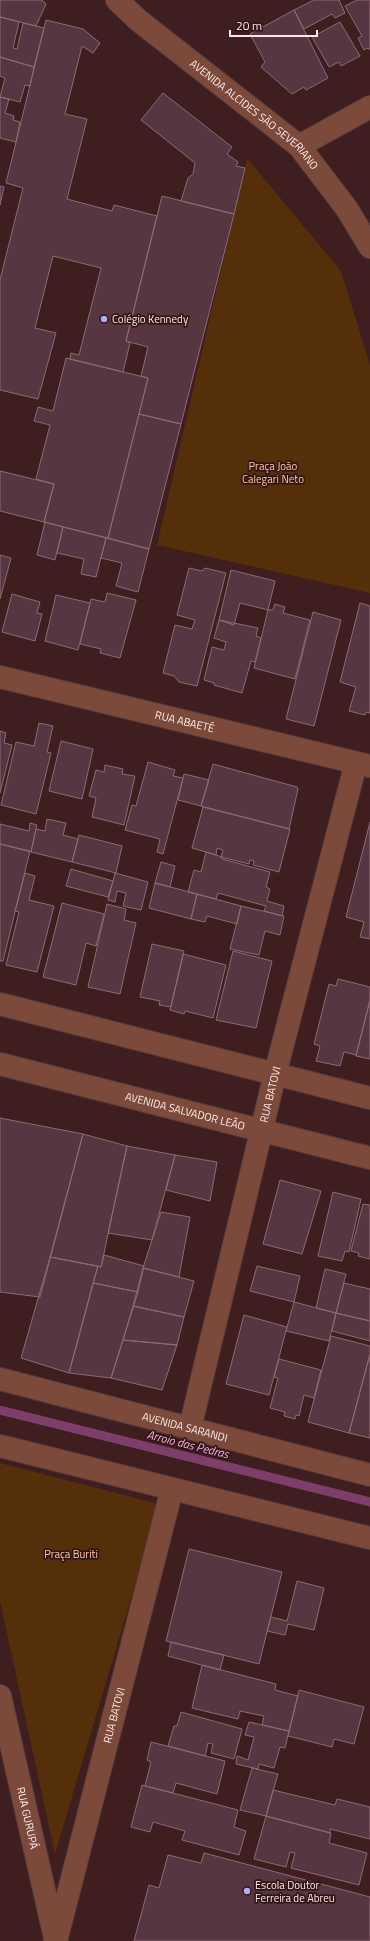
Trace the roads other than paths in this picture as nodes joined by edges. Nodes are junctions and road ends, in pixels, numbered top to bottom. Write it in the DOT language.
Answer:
graph roads {
  1 [pos="117,0"];
  2 [pos="370,107"];
  3 [pos="299,146"];
  4 [pos="370,247"];
  5 [pos="0,677"];
  6 [pos="363,765"];
  7 [pos="0,1004"];
  8 [pos="0,1064"];
  9 [pos="275,1074"];
  10 [pos="370,1098"];
  11 [pos="262,1131"];
  12 [pos="370,1158"];
  13 [pos="0,1379"];
  14 [pos="190,1428"];
  15 [pos="0,1446"];
  16 [pos="370,1475"];
  17 [pos="172,1489"];
  18 [pos="370,1538"];
  19 [pos="0,1696"];
  20 [pos="55,1941"];
  1 -- 3 [label="street, AVENIDA ALCIDES SÃO SEVERIANO"];
  2 -- 3 [label="street"];
  3 -- 4 [label="street, AVENIDA ALCIDES SÃO SEVERIANO"];
  5 -- 6 [label="street, RUA ABAETÉ"];
  6 -- 9 [label="street, RUA BATOVI"];
  7 -- 9 [label="street"];
  8 -- 11 [label="street, AVENIDA SALVADOR LEÃO"];
  9 -- 10 [label="street"];
  9 -- 11 [label="street, RUA BATOVI"];
  11 -- 12 [label="street, AVENIDA SALVADOR LEÃO"];
  11 -- 14 [label="street, RUA BATOVI"];
  13 -- 14 [label="street, AVENIDA SARANDI"];
  14 -- 16 [label="street, AVENIDA SARANDI"];
  15 -- 17 [label="street"];
  17 -- 18 [label="street"];
  17 -- 20 [label="street, RUA BATOVI"];
  19 -- 20 [label="street, RUA GURUPÁ"];
}
